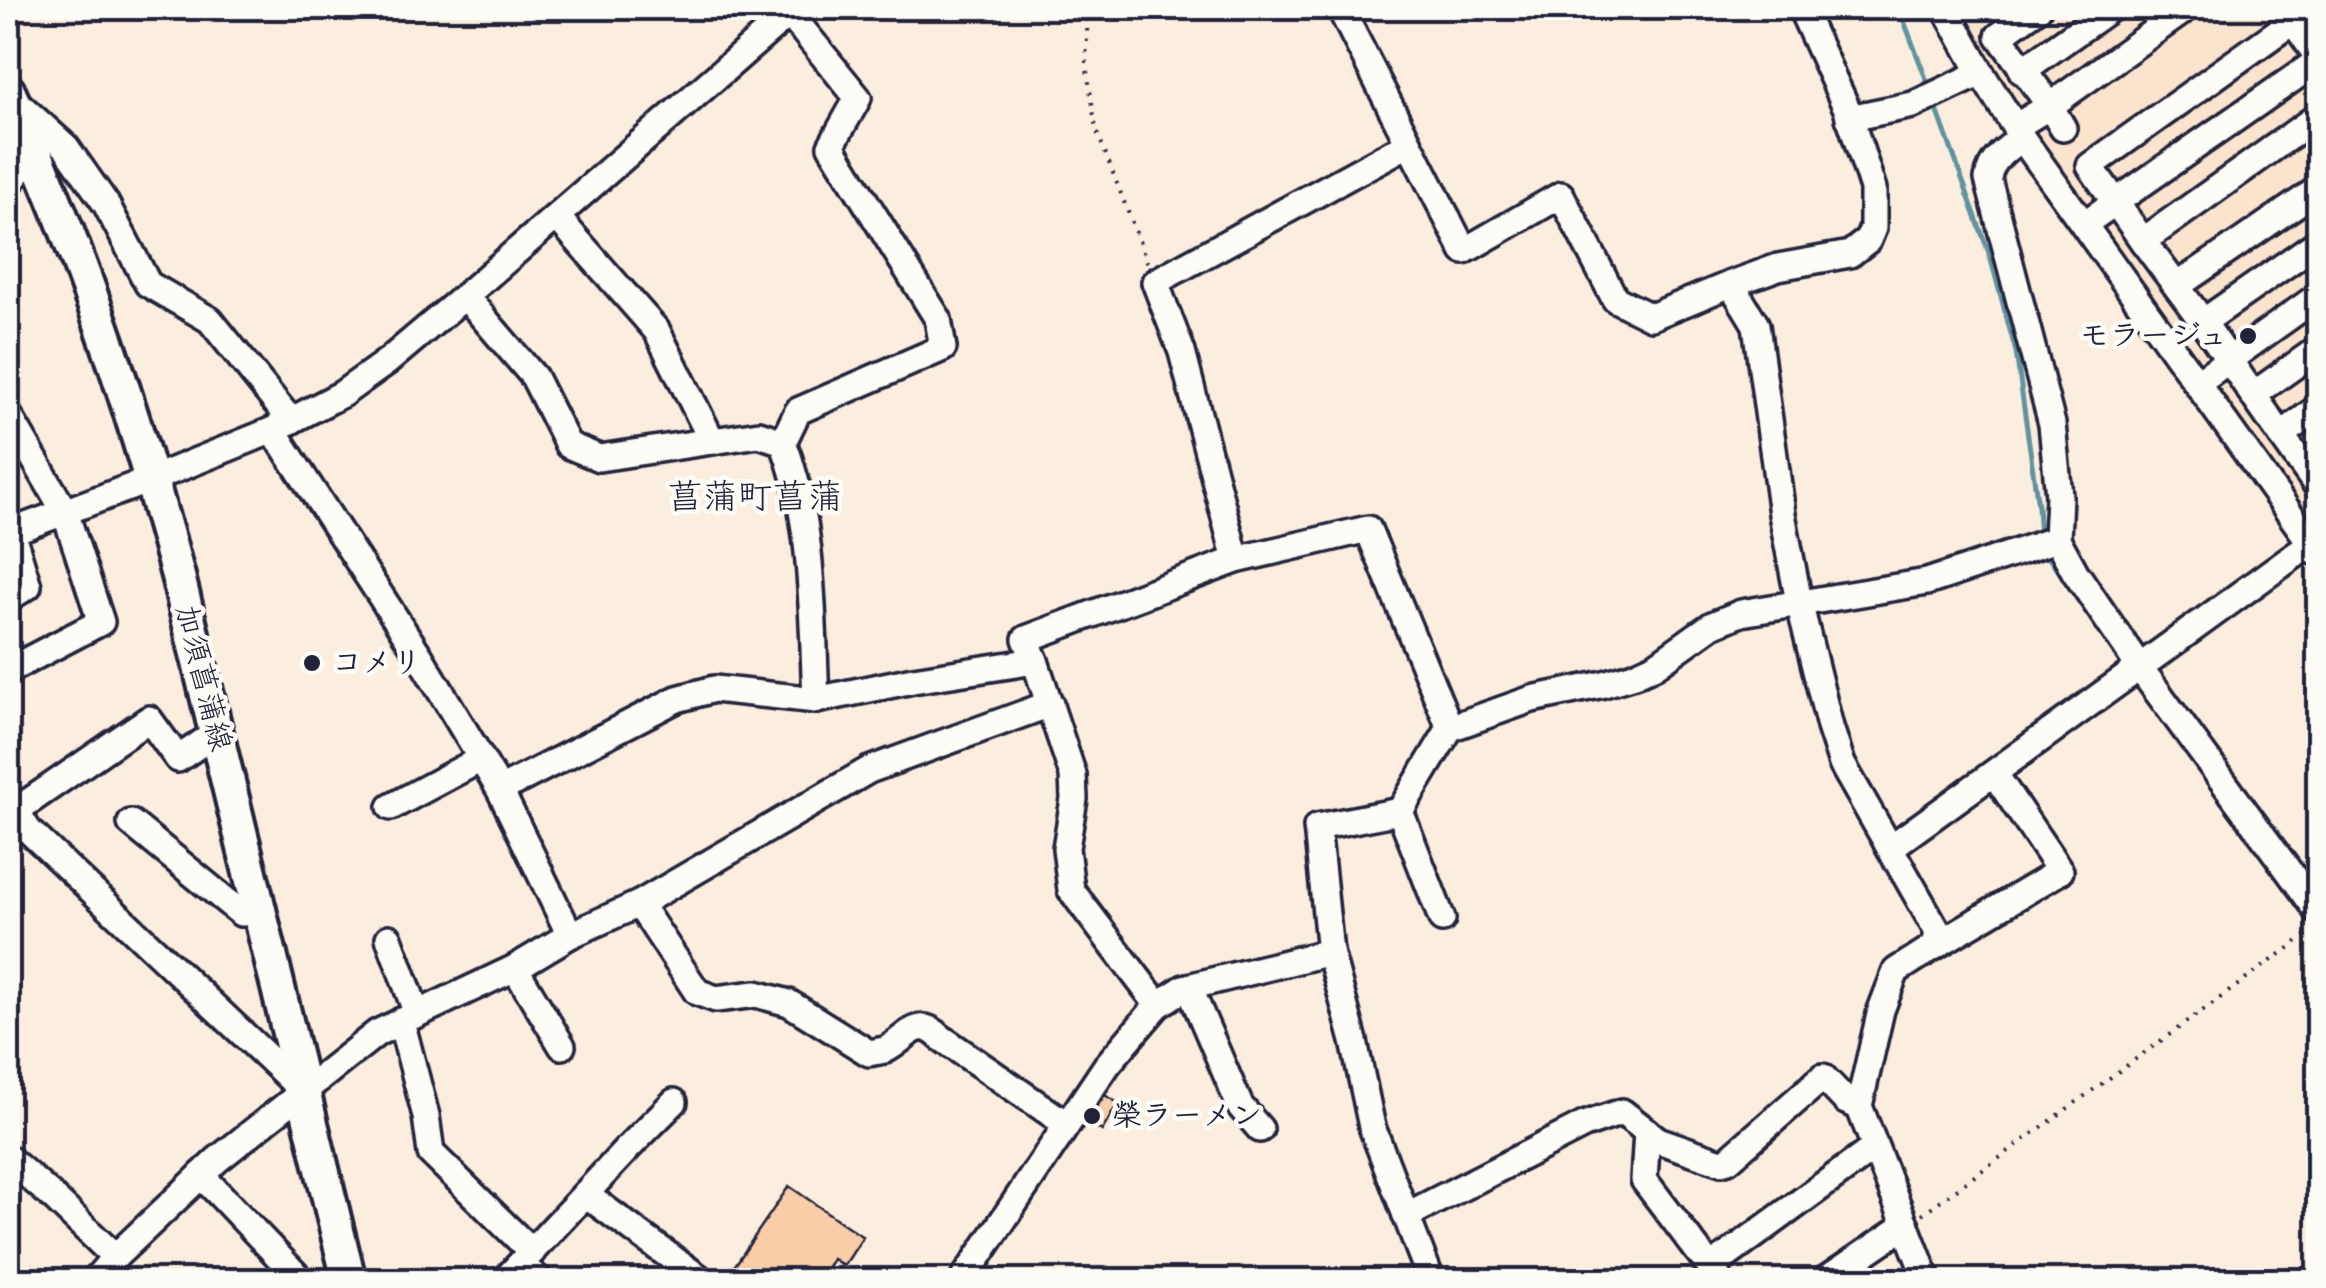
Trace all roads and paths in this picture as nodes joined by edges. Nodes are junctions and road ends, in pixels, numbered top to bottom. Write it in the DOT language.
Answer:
graph roads {
  1 [pos="1088,8"];
  2 [pos="1340,8"];
  3 [pos="1801,8"];
  4 [pos="1946,8"];
  5 [pos="2038,8"];
  6 [pos="2112,8"];
  7 [pos="2188,8"];
  8 [pos="791,10"];
  9 [pos="2318,59"];
  10 [pos="2022,71"];
  11 [pos="1981,73"];
  12 [pos="9,94"];
  13 [pos="2318,116"];
  14 [pos="2057,117"];
  15 [pos="1849,118"];
  16 [pos="2019,132"];
  17 [pos="1408,144"];
  18 [pos="34,153"];
  19 [pos="8,184"];
  20 [pos="2318,190"];
  21 [pos="2116,203"];
  22 [pos="557,217"];
  23 [pos="2084,224"];
  24 [pos="2143,241"];
  25 [pos="2318,242"];
  26 [pos="1155,282"];
  27 [pos="1731,284"];
  28 [pos="2177,286"];
  29 [pos="464,296"];
  30 [pos="2318,296"];
  31 [pos="2203,322"];
  32 [pos="2318,349"];
  33 [pos="2230,359"];
  34 [pos="2198,382"];
  35 [pos="2253,395"];
  36 [pos="2318,408"];
  37 [pos="8,414"];
  38 [pos="282,426"];
  39 [pos="2282,434"];
  40 [pos="712,441"];
  41 [pos="783,442"];
  42 [pos="2314,473"];
  43 [pos="152,479"];
  44 [pos="2276,492"];
  45 [pos="65,512"];
  46 [pos="9,532"];
  47 [pos="2057,539"];
  48 [pos="2316,544"];
  49 [pos="1236,560"];
  50 [pos="8,598"];
  51 [pos="1799,602"];
  52 [pos="1035,660"];
  53 [pos="8,668"];
  54 [pos="2140,668"];
  55 [pos="816,700"];
  56 [pos="1050,704"];
  57 [pos="1450,728"];
  58 [pos="216,733"];
  59 [pos="481,759"];
  60 [pos="1994,773"];
  61 [pos="500,790"];
  62 [pos="391,807"];
  63 [pos="10,808"];
  64 [pos="1400,811"];
  65 [pos="131,823"];
  66 [pos="1890,848"];
  67 [pos="639,904"];
  68 [pos="2318,911"];
  69 [pos="260,912"];
  70 [pos="1442,920"];
  71 [pos="2318,926"];
  72 [pos="570,935"];
  73 [pos="389,938"];
  74 [pos="1935,946"];
  75 [pos="1330,952"];
  76 [pos="516,968"];
  77 [pos="1189,987"];
  78 [pos="1158,1005"];
  79 [pos="409,1018"];
  80 [pos="562,1046"];
  81 [pos="304,1091"];
  82 [pos="674,1102"];
  83 [pos="1859,1106"];
  84 [pos="1066,1124"];
  85 [pos="1260,1129"];
  86 [pos="1646,1131"];
  87 [pos="1874,1148"];
  88 [pos="8,1158"];
  89 [pos="201,1174"];
  90 [pos="585,1194"];
  91 [pos="1406,1216"];
  92 [pos="1906,1225"];
  93 [pos="115,1257"];
  94 [pos="524,1269"];
  95 [pos="1716,1274"];
  96 [pos="95,1280"];
  97 [pos="301,1280"];
  98 [pos="350,1280"];
  99 [pos="702,1280"];
  100 [pos="963,1280"];
  101 [pos="1431,1280"];
  102 [pos="1825,1280"];
  103 [pos="1927,1280"];
  1 -- 26 [label="path"];
  2 -- 17 [label="street"];
  3 -- 15 [label="street"];
  4 -- 11 [label="street"];
  5 -- 10 [label="street"];
  6 -- 10 [label="street"];
  7 -- 14 [label="street"];
  8 -- 22 [label="street"];
  8 -- 41 [label="street"];
  9 -- 21 [label="street"];
  9 -- 21 [label="street"];
  10 -- 14 [label="street"];
  11 -- 15 [label="street"];
  11 -- 16 [label="street"];
  12 -- 18 [label="main road, 加須菖蒲線"];
  12 -- 38 [label="street"];
  13 -- 24 [label="street"];
  14 -- 16 [label="street"];
  15 -- 27 [label="street"];
  16 -- 23 [label="street"];
  16 -- 47 [label="street"];
  17 -- 26 [label="street"];
  17 -- 27 [label="street"];
  18 -- 19 [label="street"];
  18 -- 43 [label="main road, 加須菖蒲線"];
  20 -- 28 [label="street"];
  21 -- 23 [label="street"];
  21 -- 24 [label="street"];
  22 -- 29 [label="street"];
  22 -- 40 [label="street"];
  23 -- 34 [label="street"];
  24 -- 28 [label="street"];
  25 -- 31 [label="street"];
  26 -- 49 [label="street"];
  27 -- 51 [label="street"];
  28 -- 31 [label="street"];
  29 -- 38 [label="street"];
  29 -- 40 [label="street"];
  30 -- 33 [label="street"];
  31 -- 33 [label="street"];
  32 -- 35 [label="street"];
  33 -- 34 [label="street"];
  33 -- 35 [label="street"];
  34 -- 44 [label="street"];
  35 -- 39 [label="street"];
  36 -- 39 [label="street"];
  37 -- 45 [label="street"];
  38 -- 43 [label="street"];
  38 -- 59 [label="street"];
  39 -- 42 [label="street"];
  40 -- 41 [label="street"];
  41 -- 55 [label="street"];
  42 -- 44 [label="street"];
  43 -- 45 [label="street"];
  43 -- 58 [label="main road, 加須菖蒲線"];
  44 -- 48 [label="street"];
  45 -- 46 [label="street"];
  45 -- 53 [label="street"];
  46 -- 50 [label="street"];
  47 -- 51 [label="street"];
  47 -- 54 [label="street"];
  48 -- 54 [label="street"];
  49 -- 52 [label="street"];
  49 -- 57 [label="street"];
  51 -- 57 [label="street"];
  51 -- 66 [label="street"];
  52 -- 55 [label="street"];
  52 -- 56 [label="street"];
  54 -- 60 [label="street"];
  54 -- 68 [label="street"];
  55 -- 61 [label="street"];
  56 -- 67 [label="street"];
  56 -- 78 [label="street"];
  57 -- 64 [label="street"];
  58 -- 63 [label="street"];
  58 -- 69 [label="main road, 加須菖蒲線"];
  59 -- 61 [label="street"];
  59 -- 62 [label="street"];
  60 -- 66 [label="street"];
  60 -- 74 [label="street"];
  61 -- 72 [label="street"];
  63 -- 81 [label="street"];
  64 -- 70 [label="street"];
  64 -- 75 [label="street"];
  65 -- 69 [label="street"];
  66 -- 74 [label="street"];
  67 -- 72 [label="street"];
  67 -- 84 [label="street"];
  69 -- 81 [label="main road, 加須菖蒲線"];
  71 -- 92 [label="path"];
  72 -- 76 [label="street"];
  73 -- 79 [label="street"];
  74 -- 83 [label="street"];
  75 -- 77 [label="street"];
  75 -- 91 [label="street"];
  76 -- 79 [label="street"];
  76 -- 80 [label="street"];
  77 -- 78 [label="street"];
  77 -- 85 [label="street"];
  78 -- 84 [label="street"];
  79 -- 81 [label="street"];
  79 -- 94 [label="street"];
  81 -- 89 [label="street"];
  81 -- 98 [label="main road, 加須菖蒲線"];
  82 -- 90 [label="street"];
  83 -- 86 [label="street"];
  83 -- 87 [label="street"];
  84 -- 100 [label="street"];
  86 -- 91 [label="street"];
  86 -- 95 [label="street"];
  87 -- 92 [label="street"];
  87 -- 95 [label="street"];
  88 -- 93 [label="street"];
  89 -- 93 [label="street"];
  89 -- 97 [label="street"];
  90 -- 94 [label="street"];
  90 -- 99 [label="street"];
  91 -- 101 [label="street"];
  92 -- 102 [label="street"];
  92 -- 103 [label="street"];
  93 -- 96 [label="street"];
}
